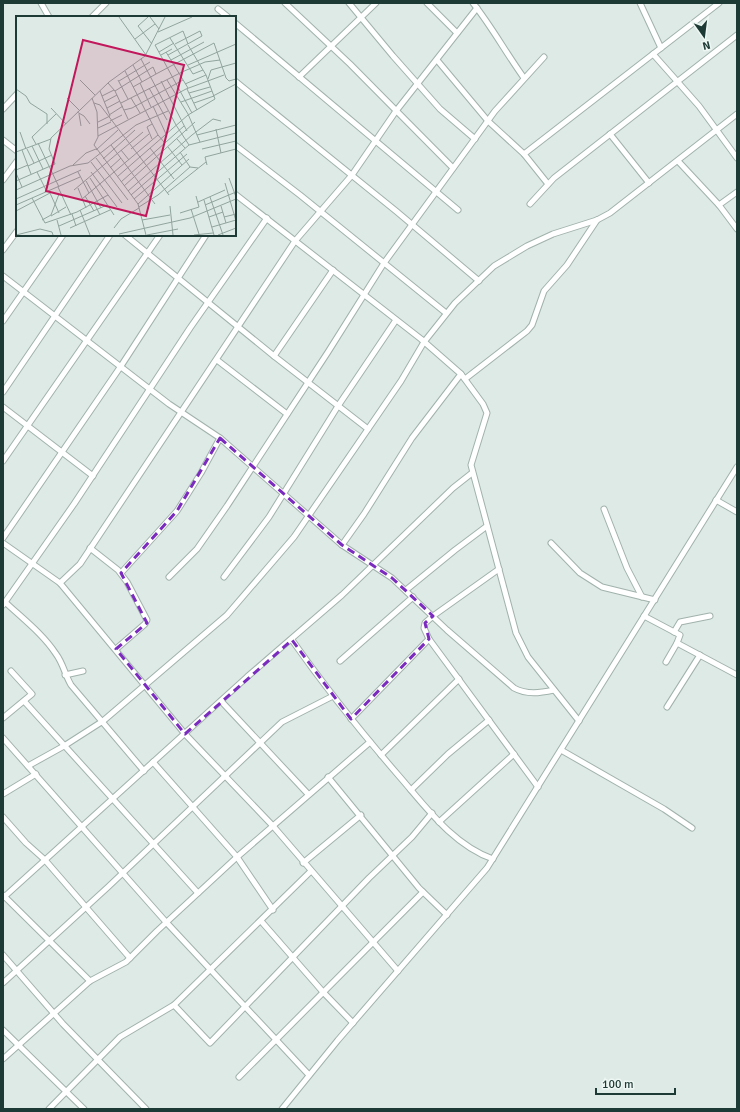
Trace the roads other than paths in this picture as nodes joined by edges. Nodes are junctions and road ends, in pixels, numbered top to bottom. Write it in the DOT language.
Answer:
graph roads {
  1 [pos="41,3"];
  2 [pos="106,3"];
  3 [pos="349,3"];
  4 [pos="376,3"];
  5 [pos="427,3"];
  6 [pos="473,3"];
  7 [pos="719,3"];
  8 [pos="288,4"];
  9 [pos="641,4"];
  10 [pos="477,8"];
  11 [pos="218,9"];
  12 [pos="48,16"];
  13 [pos="93,16"];
  14 [pos="227,16"];
  15 [pos="361,16"];
  16 [pos="236,24"];
  17 [pos="457,33"];
  18 [pos="737,35"];
  19 [pos="331,46"];
  20 [pos="661,48"];
  21 [pos="653,54"];
  22 [pos="544,57"];
  23 [pos="437,60"];
  24 [pos="299,77"];
  25 [pos="524,78"];
  26 [pos="676,81"];
  27 [pos="236,82"];
  28 [pos="417,85"];
  29 [pos="16,95"];
  30 [pos="3,109"];
  31 [pos="396,111"];
  32 [pos="737,114"];
  33 [pos="488,121"];
  34 [pos="716,130"];
  35 [pos="610,134"];
  36 [pos="475,139"];
  37 [pos="3,140"];
  38 [pos="376,142"];
  39 [pos="236,146"];
  40 [pos="16,150"];
  41 [pos="524,154"];
  42 [pos="737,158"];
  43 [pos="678,161"];
  44 [pos="16,162"];
  45 [pos="453,168"];
  46 [pos="352,175"];
  47 [pos="3,180"];
  48 [pos="649,183"];
  49 [pos="548,184"];
  50 [pos="437,192"];
  51 [pos="737,192"];
  52 [pos="236,195"];
  53 [pos="530,204"];
  54 [pos="719,205"];
  55 [pos="458,210"];
  56 [pos="322,212"];
  57 [pos="267,218"];
  58 [pos="597,220"];
  59 [pos="412,225"];
  60 [pos="737,229"];
  61 [pos="16,232"];
  62 [pos="62,236"];
  63 [pos="109,236"];
  64 [pos="126,236"];
  65 [pos="159,236"];
  66 [pos="205,236"];
  67 [pos="295,240"];
  68 [pos="3,250"];
  69 [pos="148,253"];
  70 [pos="384,263"];
  71 [pos="333,270"];
  72 [pos="3,276"];
  73 [pos="178,279"];
  74 [pos="478,281"];
  75 [pos="24,292"];
  76 [pos="364,295"];
  77 [pos="208,303"];
  78 [pos="446,313"];
  79 [pos="55,316"];
  80 [pos="396,320"];
  81 [pos="3,321"];
  82 [pos="238,327"];
  83 [pos="87,340"];
  84 [pos="424,342"];
  85 [pos="274,356"];
  86 [pos="217,360"];
  87 [pos="121,366"];
  88 [pos="462,374"];
  89 [pos="465,379"];
  90 [pos="308,383"];
  91 [pos="150,388"];
  92 [pos="3,392"];
  93 [pos="338,406"];
  94 [pos="3,407"];
  95 [pos="181,411"];
  96 [pos="287,414"];
  97 [pos="27,426"];
  98 [pos="368,429"];
  99 [pos="220,438"];
  100 [pos="63,452"];
  101 [pos="3,461"];
  102 [pos="253,465"];
  103 [pos="737,467"];
  104 [pos="472,473"];
  105 [pos="93,476"];
  106 [pos="283,494"];
  107 [pos="716,500"];
  108 [pos="604,509"];
  109 [pos="737,512"];
  110 [pos="309,514"];
  111 [pos="487,526"];
  112 [pos="3,538"];
  113 [pos="3,543"];
  114 [pos="551,543"];
  115 [pos="342,545"];
  116 [pos="90,548"];
  117 [pos="32,563"];
  118 [pos="374,566"];
  119 [pos="498,569"];
  120 [pos="121,574"];
  121 [pos="224,576"];
  122 [pos="169,577"];
  123 [pos="60,583"];
  124 [pos="406,590"];
  125 [pos="413,596"];
  126 [pos="642,597"];
  127 [pos="654,600"];
  128 [pos="4,603"];
  129 [pos="433,616"];
  130 [pos="644,616"];
  131 [pos="710,616"];
  132 [pos="674,632"];
  133 [pos="429,639"];
  134 [pos="292,640"];
  135 [pos="677,643"];
  136 [pos="116,649"];
  137 [pos="700,655"];
  138 [pos="340,661"];
  139 [pos="666,662"];
  140 [pos="11,671"];
  141 [pos="83,671"];
  142 [pos="65,675"];
  143 [pos="737,675"];
  144 [pos="459,679"];
  145 [pos="144,684"];
  146 [pos="554,690"];
  147 [pos="333,696"];
  148 [pos="24,701"];
  149 [pos="221,701"];
  150 [pos="667,707"];
  151 [pos="3,718"];
  152 [pos="351,719"];
  153 [pos="102,720"];
  154 [pos="489,720"];
  155 [pos="579,721"];
  156 [pos="185,734"];
  157 [pos="3,738"];
  158 [pos="261,742"];
  159 [pos="370,742"];
  160 [pos="64,746"];
  161 [pos="561,750"];
  162 [pos="514,754"];
  163 [pos="381,755"];
  164 [pos="153,762"];
  165 [pos="28,766"];
  166 [pos="144,771"];
  167 [pos="36,774"];
  168 [pos="225,776"];
  169 [pos="328,777"];
  170 [pos="538,786"];
  171 [pos="411,790"];
  172 [pos="3,794"];
  173 [pos="308,794"];
  174 [pos="113,799"];
  175 [pos="193,807"];
  176 [pos="432,813"];
  177 [pos="360,815"];
  178 [pos="3,817"];
  179 [pos="439,822"];
  180 [pos="273,826"];
  181 [pos="83,827"];
  182 [pos="692,828"];
  183 [pos="153,844"];
  184 [pos="393,855"];
  185 [pos="237,857"];
  186 [pos="493,859"];
  187 [pos="45,860"];
  188 [pos="303,863"];
  189 [pos="311,871"];
  190 [pos="123,873"];
  191 [pos="423,892"];
  192 [pos="198,893"];
  193 [pos="3,897"];
  194 [pos="86,907"];
  195 [pos="342,907"];
  196 [pos="273,910"];
  197 [pos="448,915"];
  198 [pos="261,921"];
  199 [pos="166,922"];
  200 [pos="50,940"];
  201 [pos="372,943"];
  202 [pos="3,955"];
  203 [pos="292,957"];
  204 [pos="130,958"];
  205 [pos="16,970"];
  206 [pos="211,970"];
  207 [pos="398,971"];
  208 [pos="90,981"];
  209 [pos="3,983"];
  210 [pos="323,992"];
  211 [pos="174,1004"];
  212 [pos="244,1007"];
  213 [pos="54,1013"];
  214 [pos="353,1023"];
  215 [pos="3,1030"];
  216 [pos="276,1040"];
  217 [pos="18,1046"];
  218 [pos="3,1059"];
  219 [pos="98,1060"];
  220 [pos="308,1075"];
  221 [pos="239,1077"];
  222 [pos="66,1091"];
  223 [pos="144,1108"];
  224 [pos="49,1109"];
  225 [pos="84,1109"];
  226 [pos="282,1109"];
  1 -- 12 [label="street"];
  2 -- 13 [label="street"];
  3 -- 15 [label="street"];
  4 -- 15 [label="street"];
  5 -- 17 [label="street"];
  6 -- 10 [label="street"];
  7 -- 20 [label="street"];
  8 -- 19 [label="street"];
  9 -- 20 [label="street"];
  10 -- 17 [label="street"];
  10 -- 25 [label="street"];
  11 -- 14 [label="street"];
  15 -- 19 [label="street"];
  15 -- 28 [label="street"];
  16 -- 24 [label="street"];
  17 -- 23 [label="street"];
  18 -- 26 [label="street"];
  19 -- 24 [label="street"];
  19 -- 31 [label="street"];
  20 -- 21 [label="street"];
  21 -- 26 [label="street"];
  21 -- 41 [label="street"];
  22 -- 25 [label="street"];
  23 -- 28 [label="street"];
  23 -- 33 [label="street"];
  24 -- 38 [label="street"];
  25 -- 33 [label="street"];
  26 -- 34 [label="street"];
  26 -- 35 [label="street"];
  27 -- 46 [label="street"];
  28 -- 31 [label="street"];
  28 -- 36 [label="street"];
  29 -- 30 [label="street"];
  31 -- 38 [label="street"];
  31 -- 45 [label="street"];
  32 -- 34 [label="street"];
  33 -- 36 [label="street"];
  33 -- 41 [label="street"];
  34 -- 42 [label="street"];
  34 -- 43 [label="street"];
  35 -- 48 [label="street"];
  35 -- 49 [label="street"];
  36 -- 45 [label="street"];
  37 -- 40 [label="street"];
  38 -- 46 [label="street"];
  38 -- 50 [label="street"];
  39 -- 56 [label="street"];
  41 -- 49 [label="street"];
  43 -- 48 [label="street"];
  43 -- 54 [label="street"];
  44 -- 47 [label="street"];
  45 -- 50 [label="street"];
  46 -- 56 [label="street"];
  46 -- 59 [label="street"];
  48 -- 58 [label="street"];
  49 -- 53 [label="street"];
  50 -- 55 [label="street"];
  50 -- 59 [label="street"];
  51 -- 54 [label="street"];
  52 -- 57 [label="street"];
  54 -- 60 [label="street"];
  56 -- 67 [label="street"];
  56 -- 70 [label="street"];
  57 -- 67 [label="street"];
  57 -- 77 [label="street"];
  58 -- 74 [label="street"];
  58 -- 89 [label="street"];
  59 -- 70 [label="street"];
  59 -- 74 [label="street"];
  61 -- 68 [label="street"];
  62 -- 75 [label="street"];
  63 -- 79 [label="street"];
  64 -- 69 [label="street"];
  65 -- 69 [label="street"];
  66 -- 73 [label="street"];
  67 -- 71 [label="street"];
  67 -- 82 [label="street"];
  69 -- 73 [label="street"];
  69 -- 83 [label="street"];
  70 -- 76 [label="street"];
  70 -- 78 [label="street"];
  71 -- 76 [label="street"];
  71 -- 85 [label="street"];
  72 -- 75 [label="street"];
  73 -- 77 [label="street"];
  73 -- 87 [label="street"];
  74 -- 78 [label="street"];
  75 -- 79 [label="street"];
  75 -- 81 [label="street"];
  76 -- 80 [label="street"];
  76 -- 90 [label="street"];
  77 -- 82 [label="street"];
  77 -- 91 [label="street"];
  78 -- 84 [label="street"];
  79 -- 83 [label="street"];
  79 -- 92 [label="street"];
  80 -- 84 [label="street"];
  80 -- 93 [label="street"];
  82 -- 85 [label="street"];
  82 -- 86 [label="street"];
  83 -- 87 [label="street"];
  83 -- 97 [label="street"];
  84 -- 88 [label="street"];
  84 -- 98 [label="street"];
  85 -- 90 [label="street"];
  86 -- 95 [label="street"];
  86 -- 96 [label="street"];
  87 -- 91 [label="street"];
  87 -- 100 [label="street"];
  88 -- 89 [label="street"];
  88 -- 115 [label="street"];
  89 -- 104 [label="street"];
  90 -- 93 [label="street"];
  90 -- 96 [label="street"];
  91 -- 95 [label="street"];
  91 -- 105 [label="street"];
  93 -- 98 [label="street"];
  93 -- 106 [label="street"];
  94 -- 97 [label="street"];
  95 -- 99 [label="street"];
  95 -- 116 [label="street"];
  96 -- 102 [label="street"];
  97 -- 100 [label="street"];
  97 -- 101 [label="street"];
  98 -- 110 [label="street"];
  99 -- 102 [label="street"];
  99 -- 120 [label="street"];
  100 -- 105 [label="street"];
  100 -- 112 [label="street"];
  102 -- 106 [label="street"];
  102 -- 122 [label="street"];
  103 -- 107 [label="street"];
  104 -- 111 [label="street"];
  104 -- 118 [label="street"];
  105 -- 117 [label="street"];
  106 -- 110 [label="street"];
  106 -- 121 [label="street"];
  107 -- 109 [label="street"];
  107 -- 127 [label="street"];
  108 -- 126 [label="street"];
  110 -- 115 [label="street"];
  110 -- 145 [label="street"];
  111 -- 119 [label="street"];
  111 -- 124 [label="street"];
  113 -- 117 [label="street"];
  114 -- 126 [label="street"];
  115 -- 118 [label="street"];
  116 -- 120 [label="street"];
  116 -- 123 [label="street"];
  117 -- 123 [label="street"];
  117 -- 128 [label="street"];
  118 -- 124 [label="street"];
  118 -- 134 [label="street"];
  119 -- 129 [label="street"];
  119 -- 146 [label="street"];
  120 -- 136 [label="street"];
  123 -- 136 [label="street"];
  124 -- 125 [label="street"];
  125 -- 129 [label="street"];
  125 -- 138 [label="street"];
  126 -- 127 [label="street"];
  127 -- 130 [label="street"];
  128 -- 142 [label="street"];
  129 -- 133 [label="street"];
  129 -- 146 [label="street"];
  130 -- 132 [label="street"];
  130 -- 155 [label="street"];
  131 -- 132 [label="street"];
  132 -- 135 [label="street"];
  133 -- 144 [label="street"];
  133 -- 152 [label="street"];
  134 -- 147 [label="street"];
  134 -- 149 [label="street"];
  135 -- 137 [label="street"];
  135 -- 139 [label="street"];
  136 -- 145 [label="street"];
  137 -- 143 [label="street"];
  137 -- 150 [label="street"];
  140 -- 148 [label="street"];
  141 -- 142 [label="street"];
  142 -- 153 [label="street"];
  144 -- 154 [label="street"];
  144 -- 163 [label="street"];
  145 -- 153 [label="street"];
  145 -- 156 [label="street"];
  146 -- 155 [label="street"];
  147 -- 152 [label="street"];
  147 -- 158 [label="street"];
  148 -- 151 [label="street"];
  148 -- 160 [label="street"];
  149 -- 156 [label="street"];
  149 -- 158 [label="street"];
  152 -- 159 [label="street"];
  153 -- 160 [label="street"];
  153 -- 166 [label="street"];
  154 -- 162 [label="street"];
  154 -- 171 [label="street"];
  155 -- 161 [label="street"];
  156 -- 164 [label="street"];
  156 -- 168 [label="street"];
  157 -- 165 [label="street"];
  158 -- 168 [label="street"];
  158 -- 173 [label="street"];
  159 -- 163 [label="street"];
  159 -- 169 [label="street"];
  160 -- 165 [label="street"];
  160 -- 174 [label="street"];
  161 -- 170 [label="street"];
  161 -- 182 [label="street"];
  162 -- 170 [label="street"];
  162 -- 179 [label="street"];
  163 -- 171 [label="street"];
  164 -- 166 [label="street"];
  164 -- 175 [label="street"];
  165 -- 167 [label="street"];
  166 -- 174 [label="street"];
  167 -- 172 [label="street"];
  167 -- 181 [label="street"];
  168 -- 175 [label="street"];
  168 -- 180 [label="street"];
  169 -- 173 [label="street"];
  169 -- 177 [label="street"];
  170 -- 186 [label="street"];
  171 -- 176 [label="street"];
  173 -- 180 [label="street"];
  174 -- 181 [label="street"];
  174 -- 183 [label="street"];
  175 -- 183 [label="street"];
  175 -- 185 [label="street"];
  176 -- 179 [label="street"];
  176 -- 184 [label="street"];
  177 -- 184 [label="street"];
  177 -- 188 [label="street"];
  178 -- 187 [label="street"];
  179 -- 186 [label="street"];
  180 -- 185 [label="street"];
  180 -- 188 [label="street"];
  181 -- 187 [label="street"];
  181 -- 190 [label="street"];
  183 -- 190 [label="street"];
  183 -- 192 [label="street"];
  184 -- 191 [label="street"];
  184 -- 195 [label="street"];
  185 -- 192 [label="street"];
  185 -- 196 [label="street"];
  186 -- 197 [label="street"];
  187 -- 193 [label="street"];
  187 -- 194 [label="street"];
  188 -- 189 [label="street"];
  189 -- 195 [label="street"];
  189 -- 196 [label="street"];
  190 -- 194 [label="street"];
  190 -- 199 [label="street"];
  191 -- 197 [label="street"];
  191 -- 201 [label="street"];
  192 -- 199 [label="street"];
  193 -- 200 [label="street"];
  194 -- 200 [label="street"];
  194 -- 204 [label="street"];
  195 -- 201 [label="street"];
  195 -- 203 [label="street"];
  196 -- 198 [label="street"];
  197 -- 207 [label="street"];
  198 -- 203 [label="street"];
  198 -- 206 [label="street"];
  199 -- 204 [label="street"];
  199 -- 206 [label="street"];
  200 -- 205 [label="street"];
  200 -- 208 [label="street"];
  201 -- 207 [label="street"];
  201 -- 210 [label="street"];
  202 -- 205 [label="street"];
  203 -- 210 [label="street"];
  203 -- 212 [label="street"];
  204 -- 208 [label="street"];
  205 -- 209 [label="street"];
  205 -- 213 [label="street"];
  206 -- 211 [label="street"];
  206 -- 212 [label="street"];
  207 -- 214 [label="street"];
  208 -- 213 [label="street"];
  210 -- 214 [label="street"];
  210 -- 216 [label="street"];
  211 -- 212 [label="street"];
  211 -- 219 [label="street"];
  212 -- 216 [label="street"];
  213 -- 217 [label="street"];
  213 -- 219 [label="street"];
  214 -- 220 [label="street"];
  215 -- 217 [label="street"];
  216 -- 220 [label="street"];
  216 -- 221 [label="street"];
  217 -- 218 [label="street"];
  217 -- 222 [label="street"];
  219 -- 222 [label="street"];
  219 -- 223 [label="street"];
  220 -- 226 [label="street"];
  222 -- 224 [label="street"];
  222 -- 225 [label="street"];
}
